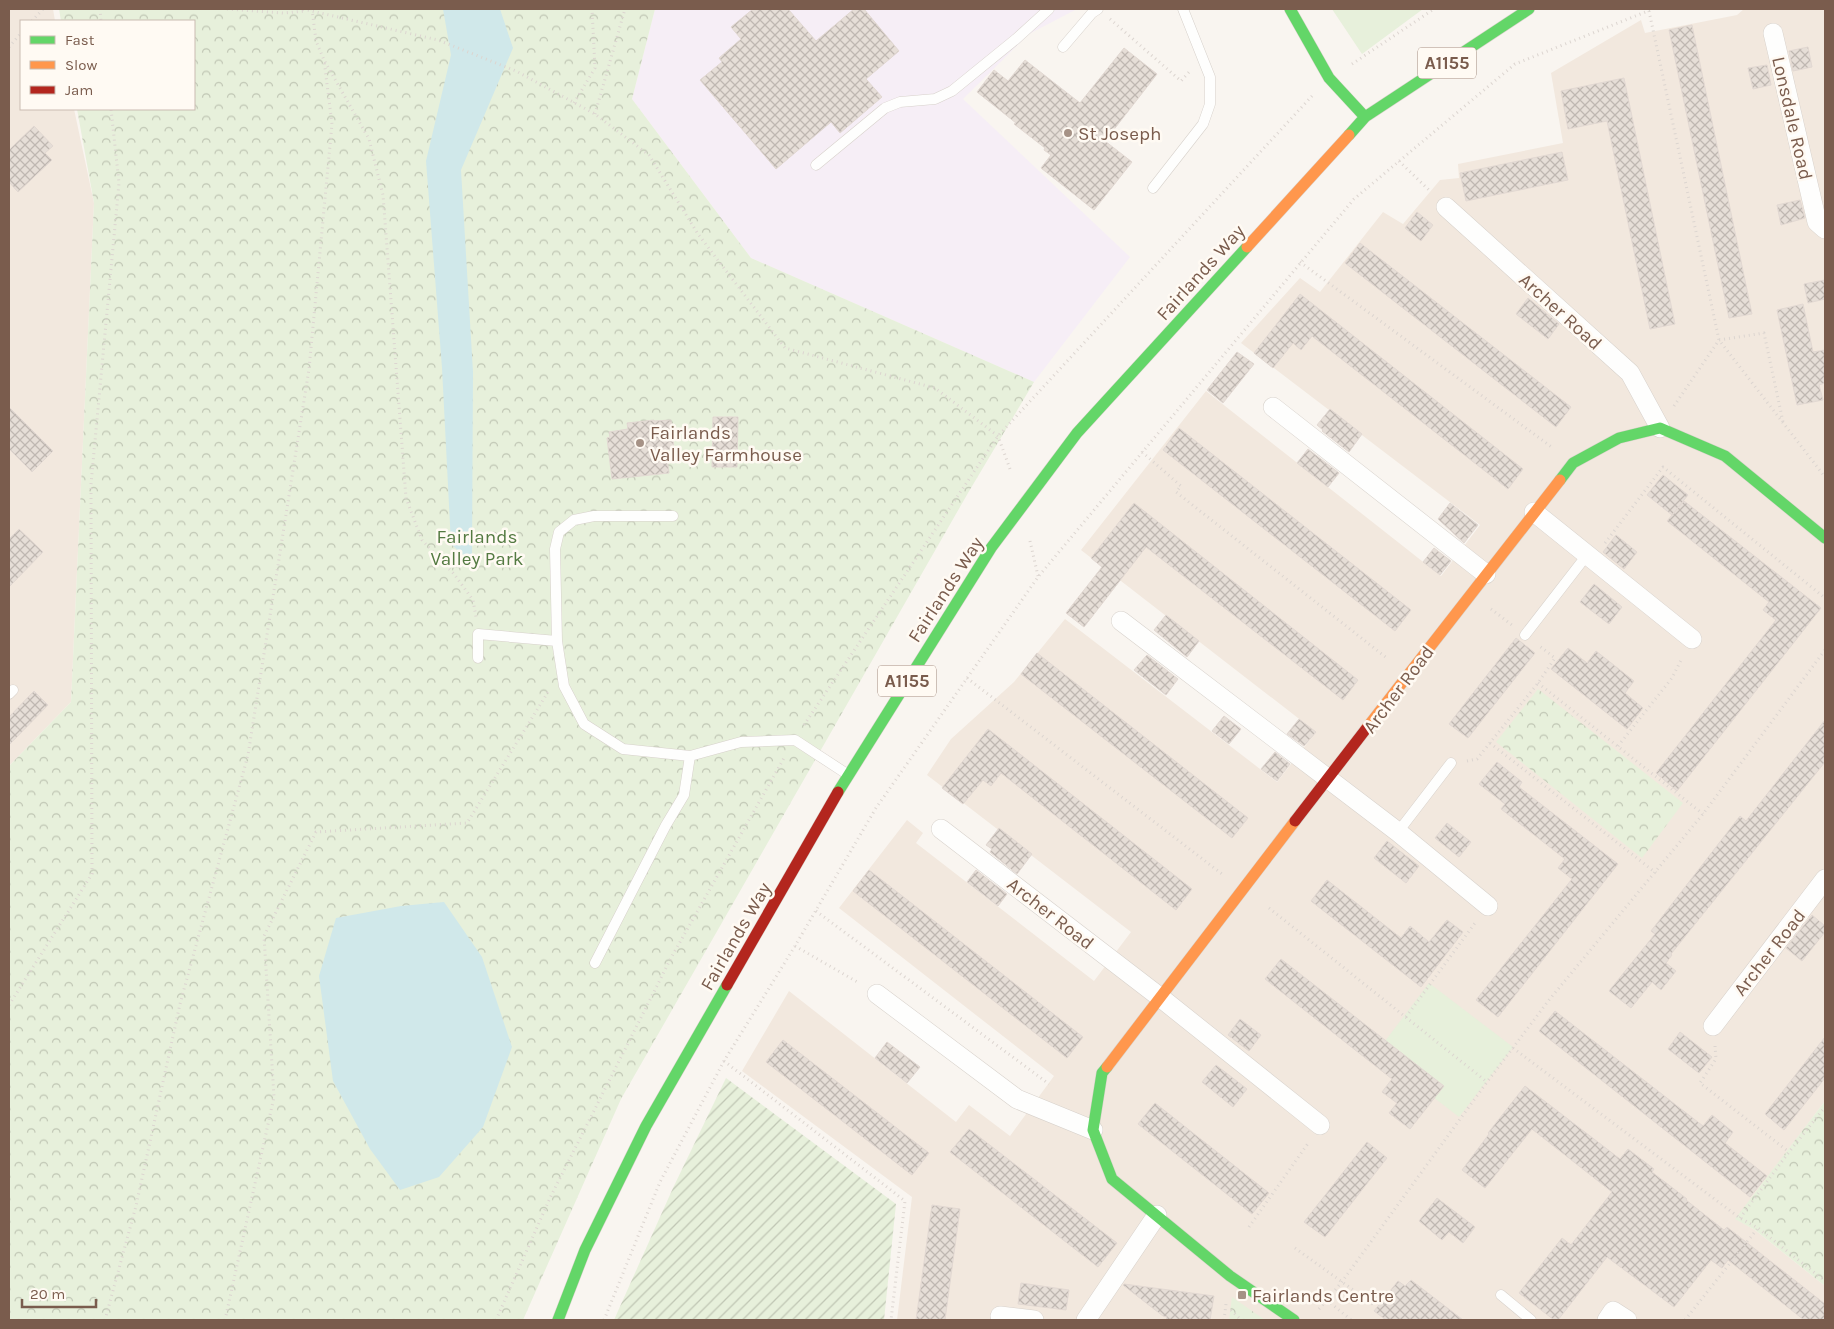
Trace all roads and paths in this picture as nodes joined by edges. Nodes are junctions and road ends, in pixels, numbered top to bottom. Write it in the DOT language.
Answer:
graph roads {
  1 [pos="43,9"];
  2 [pos="227,9"];
  3 [pos="303,9"];
  4 [pos="592,9"];
  5 [pos="625,9"];
  6 [pos="1049,9"];
  7 [pos="1098,9"];
  8 [pos="1183,9"];
  9 [pos="1290,9"];
  10 [pos="1434,9"];
  11 [pos="1529,9"];
  12 [pos="312,10"];
  13 [pos="1651,10"];
  14 [pos="33,20"];
  15 [pos="1773,33"];
  16 [pos="20,34"];
  17 [pos="9,47"];
  18 [pos="1064,47"];
  19 [pos="1203,58"];
  20 [pos="324,60"];
  21 [pos="1329,78"];
  22 [pos="574,103"];
  23 [pos="111,110"];
  24 [pos="595,114"];
  25 [pos="1365,117"];
  26 [pos="1399,161"];
  27 [pos="816,166"];
  28 [pos="1152,188"];
  29 [pos="1446,207"];
  30 [pos="1825,229"];
  31 [pos="1300,262"];
  32 [pos="1719,340"];
  33 [pos="1273,407"];
  34 [pos="1783,422"];
  35 [pos="1660,428"];
  36 [pos="998,436"];
  37 [pos="1142,452"];
  38 [pos="1573,463"];
  39 [pos="1010,469"];
  40 [pos="1825,476"];
  41 [pos="1534,512"];
  42 [pos="673,516"];
  43 [pos="1028,533"];
  44 [pos="1825,538"];
  45 [pos="1589,557"];
  46 [pos="1486,574"];
  47 [pos="1038,577"];
  48 [pos="1470,594"];
  49 [pos="1825,598"];
  50 [pos="1121,621"];
  51 [pos="478,634"];
  52 [pos="1525,635"];
  53 [pos="1692,639"];
  54 [pos="557,641"];
  55 [pos="1825,650"];
  56 [pos="478,658"];
  57 [pos="562,670"];
  58 [pos="1408,675"];
  59 [pos="967,678"];
  60 [pos="1538,683"];
  61 [pos="795,740"];
  62 [pos="1490,743"];
  63 [pos="1618,746"];
  64 [pos="690,756"];
  65 [pos="1451,763"];
  66 [pos="848,774"];
  67 [pos="1328,780"];
  68 [pos="1703,814"];
  69 [pos="941,829"];
  70 [pos="1398,832"];
  71 [pos="1656,873"];
  72 [pos="1225,876"];
  73 [pos="1825,879"];
  74 [pos="1488,906"];
  75 [pos="1269,908"];
  76 [pos="816,910"];
  77 [pos="795,946"];
  78 [pos="595,963"];
  79 [pos="877,994"];
  80 [pos="1161,998"];
  81 [pos="9,1005"];
  82 [pos="1406,1017"];
  83 [pos="1713,1026"];
  84 [pos="1513,1048"];
  85 [pos="724,1061"];
  86 [pos="1487,1082"];
  87 [pos="1049,1084"];
  88 [pos="1825,1107"];
  89 [pos="1320,1125"];
  90 [pos="1092,1130"];
  91 [pos="1789,1152"];
  92 [pos="1157,1215"];
  93 [pos="1740,1218"];
  94 [pos="1249,1227"];
  95 [pos="1758,1228"];
  96 [pos="1295,1248"];
  97 [pos="1825,1281"];
  98 [pos="1341,1283"];
  99 [pos="1501,1295"];
  100 [pos="1326,1300"];
  101 [pos="1374,1305"];
  102 [pos="1318,1309"];
  103 [pos="1000,1316"];
  104 [pos="105,1320"];
  105 [pos="225,1320"];
  106 [pos="496,1320"];
  107 [pos="558,1320"];
  108 [pos="604,1320"];
  109 [pos="891,1320"];
  110 [pos="1034,1320"];
  111 [pos="1086,1320"];
  112 [pos="1294,1320"];
  113 [pos="1351,1320"];
  114 [pos="1531,1320"];
  115 [pos="1607,1320"];
  116 [pos="1627,1320"];
  117 [pos="1685,1320"];
  1 -- 14 [label="path"];
  2 -- 12 [label="path"];
  3 -- 12 [label="path"];
  4 -- 22 [label="path"];
  5 -- 24 [label="path"];
  6 -- 27 [label="lane"];
  7 -- 18 [label="lane"];
  7 -- 19 [label="path"];
  8 -- 19 [label="lane"];
  9 -- 21 [label="main road"];
  10 -- 21 [label="path"];
  11 -- 25 [label="main road, Fairlands Way / A1155"];
  12 -- 20 [label="path"];
  12 -- 22 [label="path"];
  13 -- 26 [label="path"];
  13 -- 32 [label="path"];
  15 -- 30 [label="street, Lonsdale Road"];
  16 -- 17 [label="path"];
  19 -- 28 [label="lane"];
  20 -- 51 [label="path"];
  20 -- 104 [label="path"];
  21 -- 25 [label="main road"];
  21 -- 36 [label="path"];
  22 -- 24 [label="path"];
  23 -- 81 [label="path"];
  24 -- 36 [label="path"];
  25 -- 66 [label="main road, Fairlands Way / A1155"];
  26 -- 29 [label="path"];
  26 -- 31 [label="path"];
  29 -- 35 [label="street, Archer Road"];
  31 -- 37 [label="path"];
  31 -- 38 [label="path"];
  32 -- 34 [label="path"];
  32 -- 34 [label="path"];
  32 -- 35 [label="path"];
  33 -- 46 [label="street"];
  34 -- 40 [label="path"];
  35 -- 38 [label="main road, Archer Road"];
  35 -- 44 [label="main road"];
  36 -- 39 [label="path"];
  36 -- 61 [label="path"];
  37 -- 47 [label="path"];
  37 -- 58 [label="path"];
  38 -- 41 [label="main road, Archer Road"];
  41 -- 45 [label="street"];
  41 -- 46 [label="main road, Archer Road"];
  42 -- 54 [label="lane"];
  43 -- 47 [label="path"];
  45 -- 49 [label="path"];
  45 -- 52 [label="lane"];
  45 -- 53 [label="street"];
  46 -- 48 [label="main road, Archer Road"];
  47 -- 59 [label="path"];
  48 -- 52 [label="path"];
  48 -- 58 [label="main road, Archer Road"];
  50 -- 67 [label="street"];
  51 -- 54 [label="lane"];
  51 -- 56 [label="lane"];
  52 -- 60 [label="path"];
  53 -- 63 [label="path"];
  54 -- 57 [label="lane"];
  55 -- 68 [label="path"];
  57 -- 64 [label="lane"];
  57 -- 105 [label="path"];
  58 -- 67 [label="main road, Archer Road"];
  59 -- 72 [label="path"];
  59 -- 76 [label="path"];
  60 -- 62 [label="path"];
  60 -- 63 [label="path"];
  61 -- 64 [label="lane"];
  61 -- 66 [label="lane"];
  61 -- 106 [label="path"];
  62 -- 65 [label="path"];
  62 -- 71 [label="path"];
  63 -- 68 [label="path"];
  64 -- 78 [label="lane"];
  65 -- 70 [label="lane"];
  66 -- 107 [label="main road, Fairlands Way / A1155"];
  67 -- 70 [label="street"];
  67 -- 80 [label="main road, Archer Road"];
  68 -- 71 [label="path"];
  69 -- 80 [label="street, Archer Road"];
  70 -- 74 [label="street"];
  71 -- 84 [label="path"];
  73 -- 83 [label="street, Archer Road"];
  74 -- 82 [label="path"];
  75 -- 82 [label="path"];
  76 -- 77 [label="path"];
  76 -- 87 [label="path"];
  77 -- 79 [label="path"];
  77 -- 85 [label="path"];
  79 -- 90 [label="street"];
  80 -- 89 [label="street, Archer Road"];
  80 -- 90 [label="main road, Archer Road"];
  82 -- 86 [label="path"];
  83 -- 91 [label="path"];
  84 -- 86 [label="path"];
  84 -- 93 [label="path"];
  85 -- 108 [label="path"];
  85 -- 109 [label="path"];
  86 -- 98 [label="path"];
  88 -- 91 [label="path"];
  89 -- 94 [label="path"];
  90 -- 92 [label="main road"];
  91 -- 93 [label="path"];
  92 -- 111 [label="street"];
  92 -- 112 [label="main road"];
  93 -- 95 [label="path"];
  95 -- 97 [label="path"];
  95 -- 117 [label="path"];
  96 -- 98 [label="path"];
  98 -- 100 [label="path"];
  98 -- 101 [label="path"];
  99 -- 114 [label="lane"];
  100 -- 102 [label="path"];
  100 -- 113 [label="path"];
  103 -- 110 [label="street"];
  115 -- 116 [label="street"];
}
